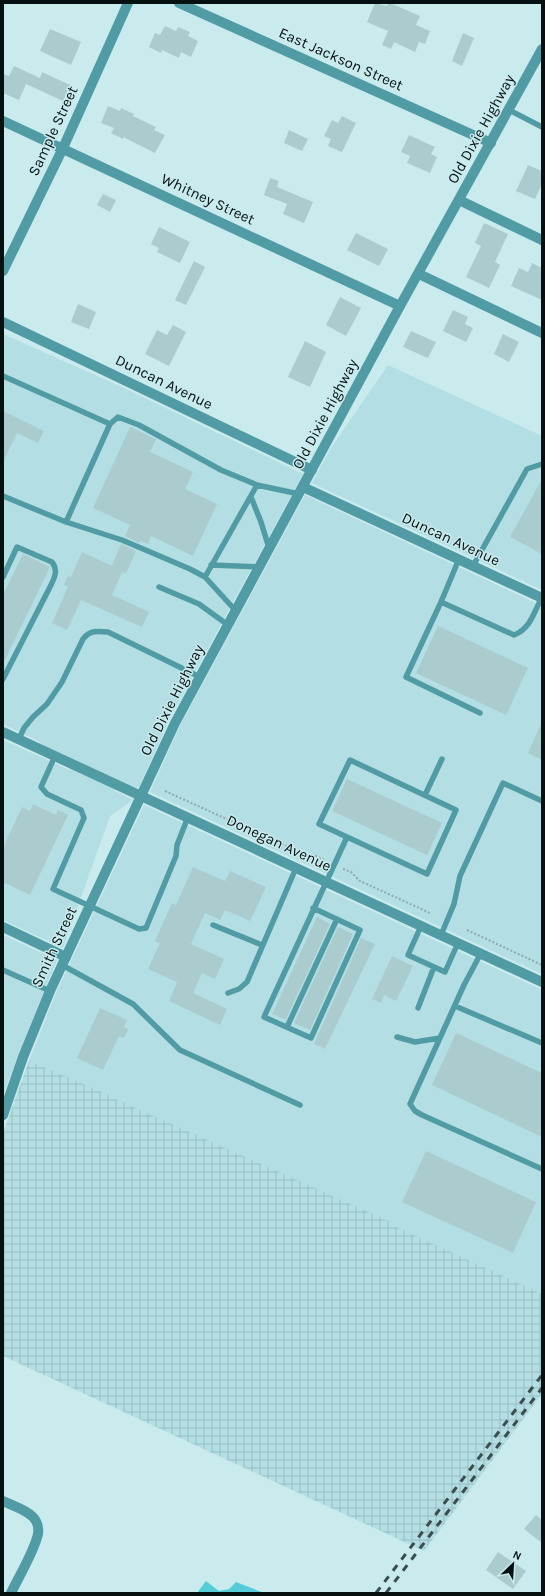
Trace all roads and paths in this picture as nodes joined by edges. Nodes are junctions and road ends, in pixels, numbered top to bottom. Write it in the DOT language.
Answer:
graph roads {
  1 [pos="128,3"];
  2 [pos="179,3"];
  3 [pos="542,49"];
  4 [pos="509,110"];
  5 [pos="3,121"];
  6 [pos="542,127"];
  7 [pos="491,143"];
  8 [pos="63,148"];
  9 [pos="459,200"];
  10 [pos="542,240"];
  11 [pos="3,271"];
  12 [pos="419,274"];
  13 [pos="400,306"];
  14 [pos="3,322"];
  15 [pos="542,333"];
  16 [pos="3,376"];
  17 [pos="110,424"];
  18 [pos="542,464"];
  19 [pos="312,470"];
  20 [pos="256,486"];
  21 [pos="301,490"];
  22 [pos="3,496"];
  23 [pos="251,497"];
  24 [pos="66,522"];
  25 [pos="270,548"];
  26 [pos="459,559"];
  27 [pos="211,565"];
  28 [pos="473,566"];
  29 [pos="260,567"];
  30 [pos="3,577"];
  31 [pos="205,577"];
  32 [pos="159,587"];
  33 [pos="542,597"];
  34 [pos="441,602"];
  35 [pos="236,611"];
  36 [pos="228,625"];
  37 [pos="200,677"];
  38 [pos="3,679"];
  39 [pos="480,713"];
  40 [pos="3,732"];
  41 [pos="19,739"];
  42 [pos="55,756"];
  43 [pos="442,759"];
  44 [pos="165,791"];
  45 [pos="425,795"];
  46 [pos="141,796"];
  47 [pos="542,802"];
  48 [pos="188,817"];
  49 [pos="347,837"];
  50 [pos="324,860"];
  51 [pos="296,868"];
  52 [pos="343,869"];
  53 [pos="326,881"];
  54 [pos="90,906"];
  55 [pos="313,908"];
  56 [pos="430,913"];
  57 [pos="337,919"];
  58 [pos="213,925"];
  59 [pos="422,926"];
  60 [pos="3,927"];
  61 [pos="468,930"];
  62 [pos="441,935"];
  63 [pos="458,943"];
  64 [pos="262,945"];
  65 [pos="481,954"];
  66 [pos="64,961"];
  67 [pos="542,965"];
  68 [pos="434,967"];
  69 [pos="3,970"];
  70 [pos="542,982"];
  71 [pos="50,991"];
  72 [pos="228,993"];
  73 [pos="455,1006"];
  74 [pos="418,1008"];
  75 [pos="287,1027"];
  76 [pos="397,1037"];
  77 [pos="440,1038"];
  78 [pos="542,1043"];
  79 [pos="300,1105"];
  80 [pos="4,1109"];
  81 [pos="542,1169"];
  82 [pos="3,1501"];
  83 [pos="11,1593"];
  1 -- 8 [label="street, Sample Street"];
  2 -- 7 [label="street, East Jackson Street"];
  3 -- 4 [label="street, Old Dixie Highway"];
  4 -- 6 [label="lane"];
  4 -- 7 [label="street, Old Dixie Highway"];
  5 -- 8 [label="street, Whitney Street"];
  7 -- 9 [label="street, Old Dixie Highway"];
  8 -- 11 [label="street, Sample Street"];
  8 -- 13 [label="street, Whitney Street"];
  9 -- 10 [label="street"];
  9 -- 12 [label="street, Old Dixie Highway"];
  12 -- 13 [label="street, Old Dixie Highway"];
  12 -- 15 [label="street"];
  13 -- 19 [label="street, Old Dixie Highway"];
  14 -- 19 [label="street, Duncan Avenue"];
  16 -- 17 [label="lane"];
  17 -- 20 [label="lane"];
  17 -- 24 [label="lane"];
  18 -- 28 [label="lane"];
  19 -- 21 [label="street, Old Dixie Highway"];
  20 -- 21 [label="lane"];
  20 -- 23 [label="lane"];
  21 -- 25 [label="street, Old Dixie Highway"];
  21 -- 26 [label="street, Duncan Avenue"];
  22 -- 24 [label="lane"];
  23 -- 25 [label="lane"];
  23 -- 27 [label="lane"];
  24 -- 31 [label="lane"];
  25 -- 29 [label="street, Old Dixie Highway"];
  26 -- 28 [label="street, Duncan Avenue"];
  26 -- 34 [label="lane"];
  27 -- 29 [label="lane"];
  27 -- 31 [label="lane"];
  28 -- 33 [label="street, Duncan Avenue"];
  29 -- 35 [label="street, Old Dixie Highway"];
  30 -- 38 [label="lane"];
  31 -- 35 [label="lane"];
  32 -- 36 [label="lane"];
  33 -- 34 [label="lane"];
  34 -- 39 [label="lane"];
  35 -- 36 [label="street, Old Dixie Highway"];
  36 -- 37 [label="street, Old Dixie Highway"];
  37 -- 41 [label="lane"];
  37 -- 46 [label="street, Old Dixie Highway"];
  40 -- 41 [label="street, Donegan Avenue"];
  41 -- 42 [label="street, Donegan Avenue"];
  42 -- 46 [label="street, Donegan Avenue"];
  42 -- 54 [label="lane"];
  43 -- 45 [label="lane"];
  44 -- 50 [label="path"];
  45 -- 49 [label="lane"];
  45 -- 49 [label="lane"];
  46 -- 48 [label="street, Donegan Avenue"];
  46 -- 54 [label="street, Smith Street"];
  47 -- 62 [label="lane"];
  48 -- 51 [label="street, Donegan Avenue"];
  48 -- 54 [label="lane"];
  49 -- 53 [label="lane"];
  51 -- 53 [label="street, Donegan Avenue"];
  51 -- 64 [label="lane"];
  52 -- 56 [label="path"];
  53 -- 55 [label="lane"];
  53 -- 59 [label="street, Donegan Avenue"];
  54 -- 66 [label="street, Smith Street"];
  55 -- 57 [label="lane"];
  55 -- 75 [label="lane"];
  57 -- 75 [label="lane"];
  57 -- 75 [label="lane"];
  58 -- 64 [label="lane"];
  59 -- 62 [label="street, Donegan Avenue"];
  59 -- 68 [label="lane"];
  60 -- 66 [label="street"];
  61 -- 67 [label="path"];
  62 -- 63 [label="street, Donegan Avenue"];
  63 -- 65 [label="street, Donegan Avenue"];
  63 -- 68 [label="lane"];
  64 -- 72 [label="lane"];
  65 -- 70 [label="street, Donegan Avenue"];
  65 -- 73 [label="lane"];
  66 -- 71 [label="street, Smith Street"];
  66 -- 79 [label="lane"];
  68 -- 74 [label="lane"];
  69 -- 71 [label="lane"];
  71 -- 80 [label="street, Smith Street"];
  73 -- 77 [label="lane"];
  73 -- 78 [label="lane"];
  76 -- 77 [label="lane"];
  77 -- 81 [label="lane"];
  82 -- 83 [label="street"];
}
